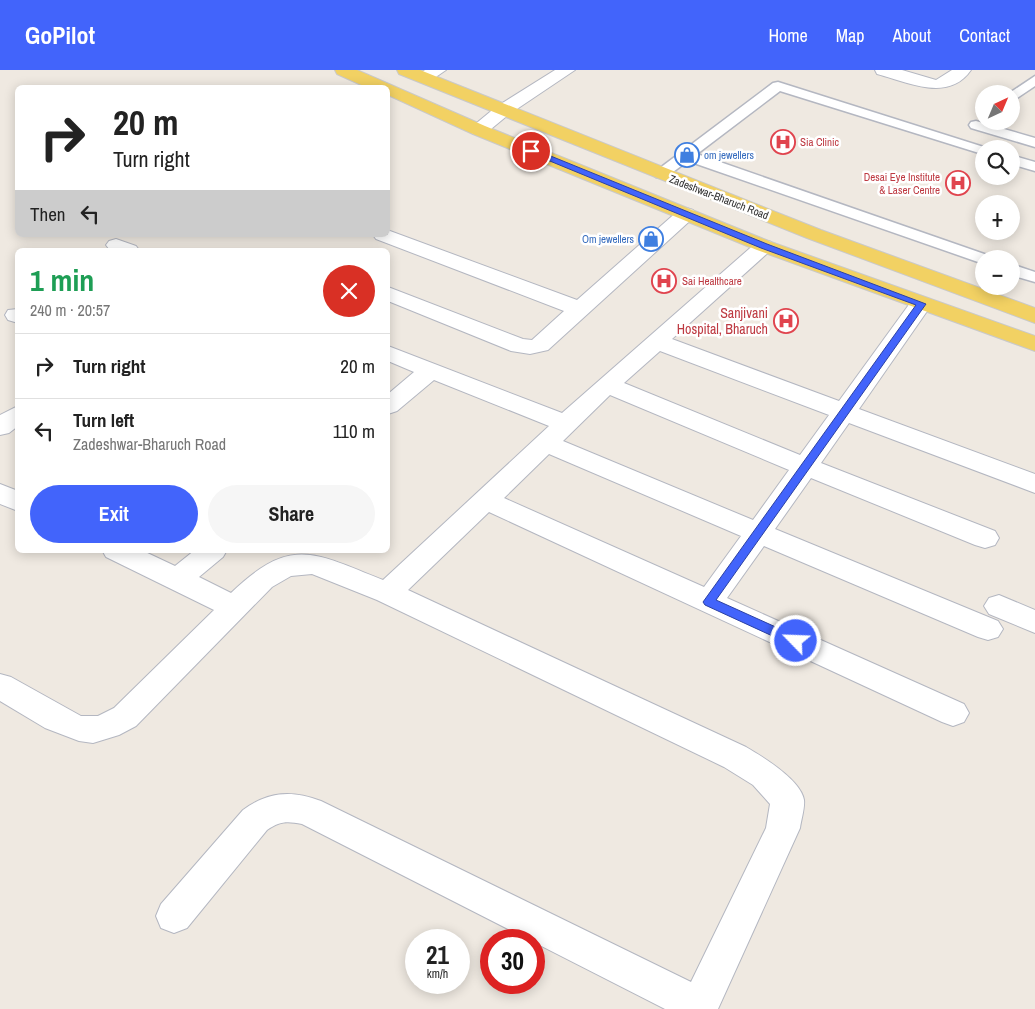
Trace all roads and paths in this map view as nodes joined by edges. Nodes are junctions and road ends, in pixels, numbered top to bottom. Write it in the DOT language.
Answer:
graph roads {
  1 [pos="343,70"];
  2 [pos="405,70"];
  3 [pos="567,70"];
  4 [pos="883,70"];
  5 [pos="963,70"];
  6 [pos="431,74"];
  7 [pos="1035,80"];
  8 [pos="376,85"];
  9 [pos="390,90"];
  10 [pos="1020,91"];
  11 [pos="502,111"];
  12 [pos="479,130"];
  13 [pos="992,130"];
  14 [pos="1035,143"];
  15 [pos="975,147"];
  16 [pos="686,155"];
  17 [pos="1020,162"];
  18 [pos="1035,166"];
  19 [pos="660,174"];
  20 [pos="686,214"];
  21 [pos="388,237"];
  22 [pos="764,246"];
  23 [pos="975,256"];
  24 [pos="1035,260"];
  25 [pos="1023,273"];
  26 [pos="390,294"];
  27 [pos="921,304"];
  28 [pos="579,309"];
  29 [pos="1035,316"];
  30 [pos="658,342"];
  31 [pos="1035,344"];
  32 [pos="390,354"];
  33 [pos="431,370"];
  34 [pos="607,385"];
  35 [pos="0,401"];
  36 [pos="390,404"];
  37 [pos="15,408"];
  38 [pos="842,412"];
  39 [pos="15,416"];
  40 [pos="566,424"];
  41 [pos="0,426"];
  42 [pos="545,443"];
  43 [pos="804,466"];
  44 [pos="1035,484"];
  45 [pos="0,493"];
  46 [pos="15,500"];
  47 [pos="485,500"];
  48 [pos="757,532"];
  49 [pos="985,538"];
  50 [pos="122,553"];
  51 [pos="209,553"];
  52 [pos="177,580"];
  53 [pos="387,593"];
  54 [pos="709,602"];
  55 [pos="235,607"];
  56 [pos="1035,622"];
  57 [pos="0,686"];
  58 [pos="953,713"];
  59 [pos="174,916"];
  60 [pos="698,1008"];
  1 -- 8 [label="main road"];
  2 -- 6 [label="main road, Zadeshwar-Bharuch Road"];
  3 -- 11 [label="street"];
  4 -- 5 [label="street"];
  6 -- 11 [label="main road, Zadeshwar-Bharuch Road"];
  7 -- 10 [label="lane"];
  9 -- 12 [label="main road"];
  11 -- 12 [label="street"];
  11 -- 19 [label="main road, Zadeshwar-Bharuch Road"];
  12 -- 20 [label="main road"];
  13 -- 14 [label="lane"];
  15 -- 16 [label="lane"];
  16 -- 19 [label="lane"];
  16 -- 23 [label="lane"];
  17 -- 18 [label="lane"];
  19 -- 29 [label="main road, Zadeshwar-Bharuch Road"];
  20 -- 22 [label="main road"];
  20 -- 28 [label="street"];
  21 -- 28 [label="street"];
  22 -- 27 [label="main road"];
  22 -- 30 [label="street"];
  24 -- 25 [label="lane"];
  26 -- 28 [label="street"];
  27 -- 31 [label="main road"];
  27 -- 38 [label="street"];
  30 -- 34 [label="street"];
  30 -- 38 [label="street"];
  32 -- 33 [label="street"];
  33 -- 36 [label="street"];
  33 -- 40 [label="street"];
  34 -- 40 [label="street"];
  34 -- 43 [label="street"];
  35 -- 37 [label="street"];
  38 -- 43 [label="street"];
  38 -- 44 [label="street"];
  39 -- 41 [label="street"];
  40 -- 42 [label="street"];
  42 -- 47 [label="street"];
  42 -- 48 [label="street"];
  43 -- 48 [label="street"];
  43 -- 49 [label="street"];
  45 -- 46 [label="street"];
  47 -- 53 [label="street"];
  47 -- 54 [label="street"];
  48 -- 54 [label="street"];
  48 -- 56 [label="street"];
  50 -- 52 [label="street"];
  51 -- 52 [label="street"];
  52 -- 55 [label="street"];
  53 -- 55 [label="street"];
  53 -- 60 [label="street"];
  54 -- 58 [label="street"];
  55 -- 57 [label="street"];
  59 -- 60 [label="street"];
}
